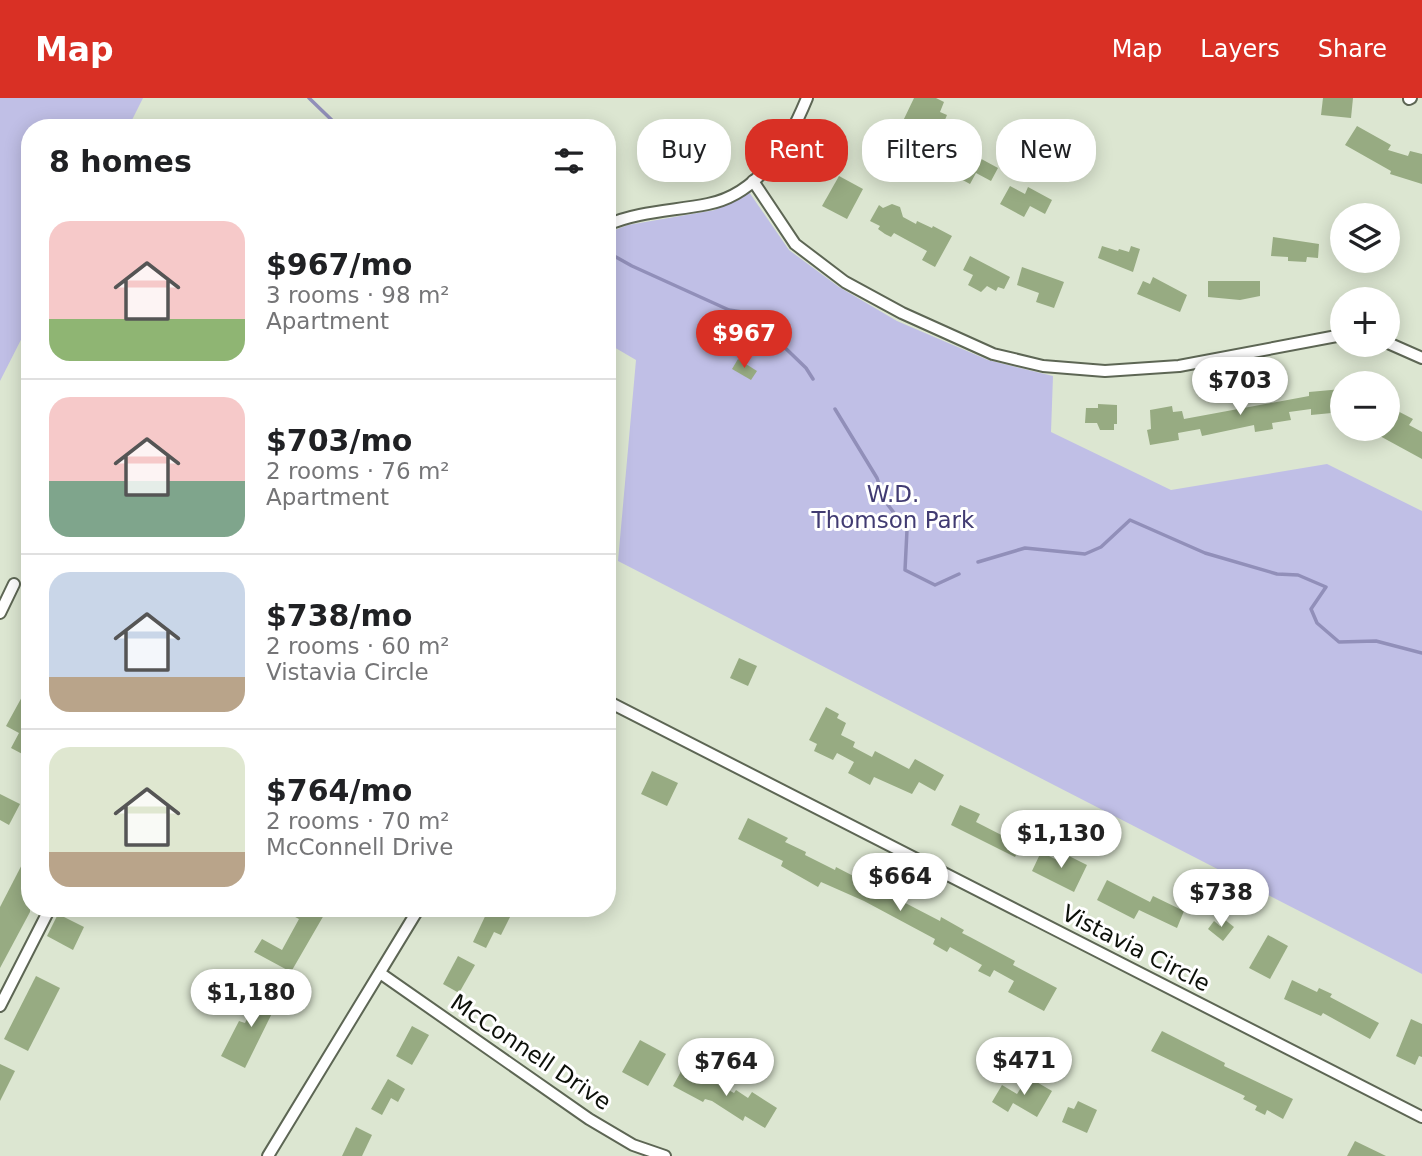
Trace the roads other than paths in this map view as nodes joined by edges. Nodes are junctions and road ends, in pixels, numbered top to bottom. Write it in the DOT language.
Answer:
graph roads {
  1 [pos="807,98"];
  2 [pos="797,119"];
  3 [pos="751,182"];
  4 [pos="754,182"];
  5 [pos="616,222"];
  6 [pos="1330,337"];
  7 [pos="1400,348"];
  8 [pos="1422,358"];
  9 [pos="14,584"];
  10 [pos="0,613"];
  11 [pos="616,706"];
  12 [pos="45,917"];
  13 [pos="414,917"];
  14 [pos="380,972"];
  15 [pos="0,1006"];
  16 [pos="1422,1117"];
  17 [pos="268,1156"];
  18 [pos="665,1156"];
  1 -- 2 [label="street"];
  3 -- 5 [label="street"];
  4 -- 6 [label="street"];
  7 -- 8 [label="street"];
  9 -- 10 [label="street"];
  11 -- 16 [label="street, Vistavia Circle"];
  12 -- 15 [label="street"];
  13 -- 14 [label="street"];
  14 -- 17 [label="street"];
  14 -- 18 [label="street, McConnell Drive"];
}
